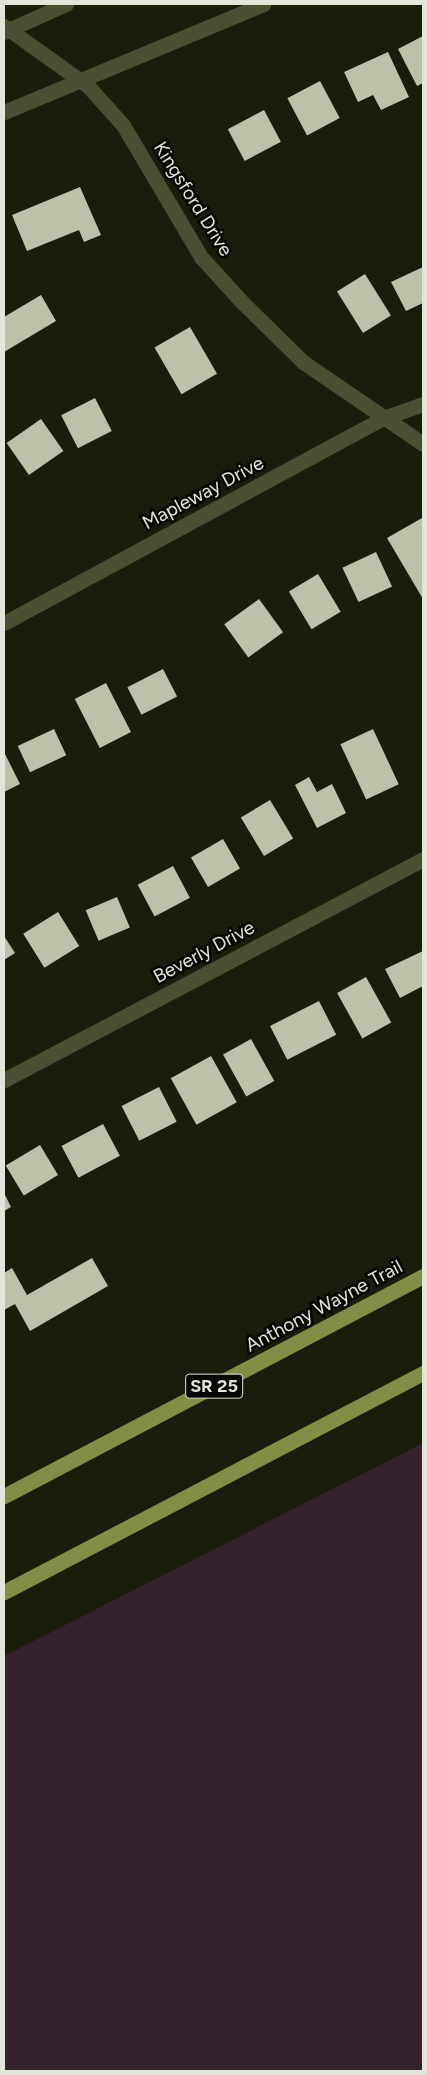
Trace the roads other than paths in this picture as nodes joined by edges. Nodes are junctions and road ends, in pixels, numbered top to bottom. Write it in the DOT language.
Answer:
graph roads {
  1 [pos="66,4"];
  2 [pos="263,4"];
  3 [pos="6,29"];
  4 [pos="77,78"];
  5 [pos="4,112"];
  6 [pos="423,404"];
  7 [pos="382,418"];
  8 [pos="423,444"];
  9 [pos="4,624"];
  10 [pos="423,860"];
  11 [pos="4,1080"];
  12 [pos="423,1276"];
  13 [pos="423,1373"];
  14 [pos="4,1496"];
  15 [pos="4,1592"];
  1 -- 3 [label="street"];
  2 -- 4 [label="street"];
  3 -- 4 [label="street, Kingsford Drive"];
  4 -- 5 [label="street"];
  4 -- 7 [label="street, Kingsford Drive"];
  6 -- 7 [label="street, Mapleway Drive"];
  7 -- 8 [label="street, Kingsford Drive"];
  7 -- 9 [label="street, Mapleway Drive"];
  10 -- 11 [label="street, Beverly Drive"];
  12 -- 14 [label="highway, Anthony Wayne Trail / SR 25"];
  13 -- 15 [label="highway"];
}
